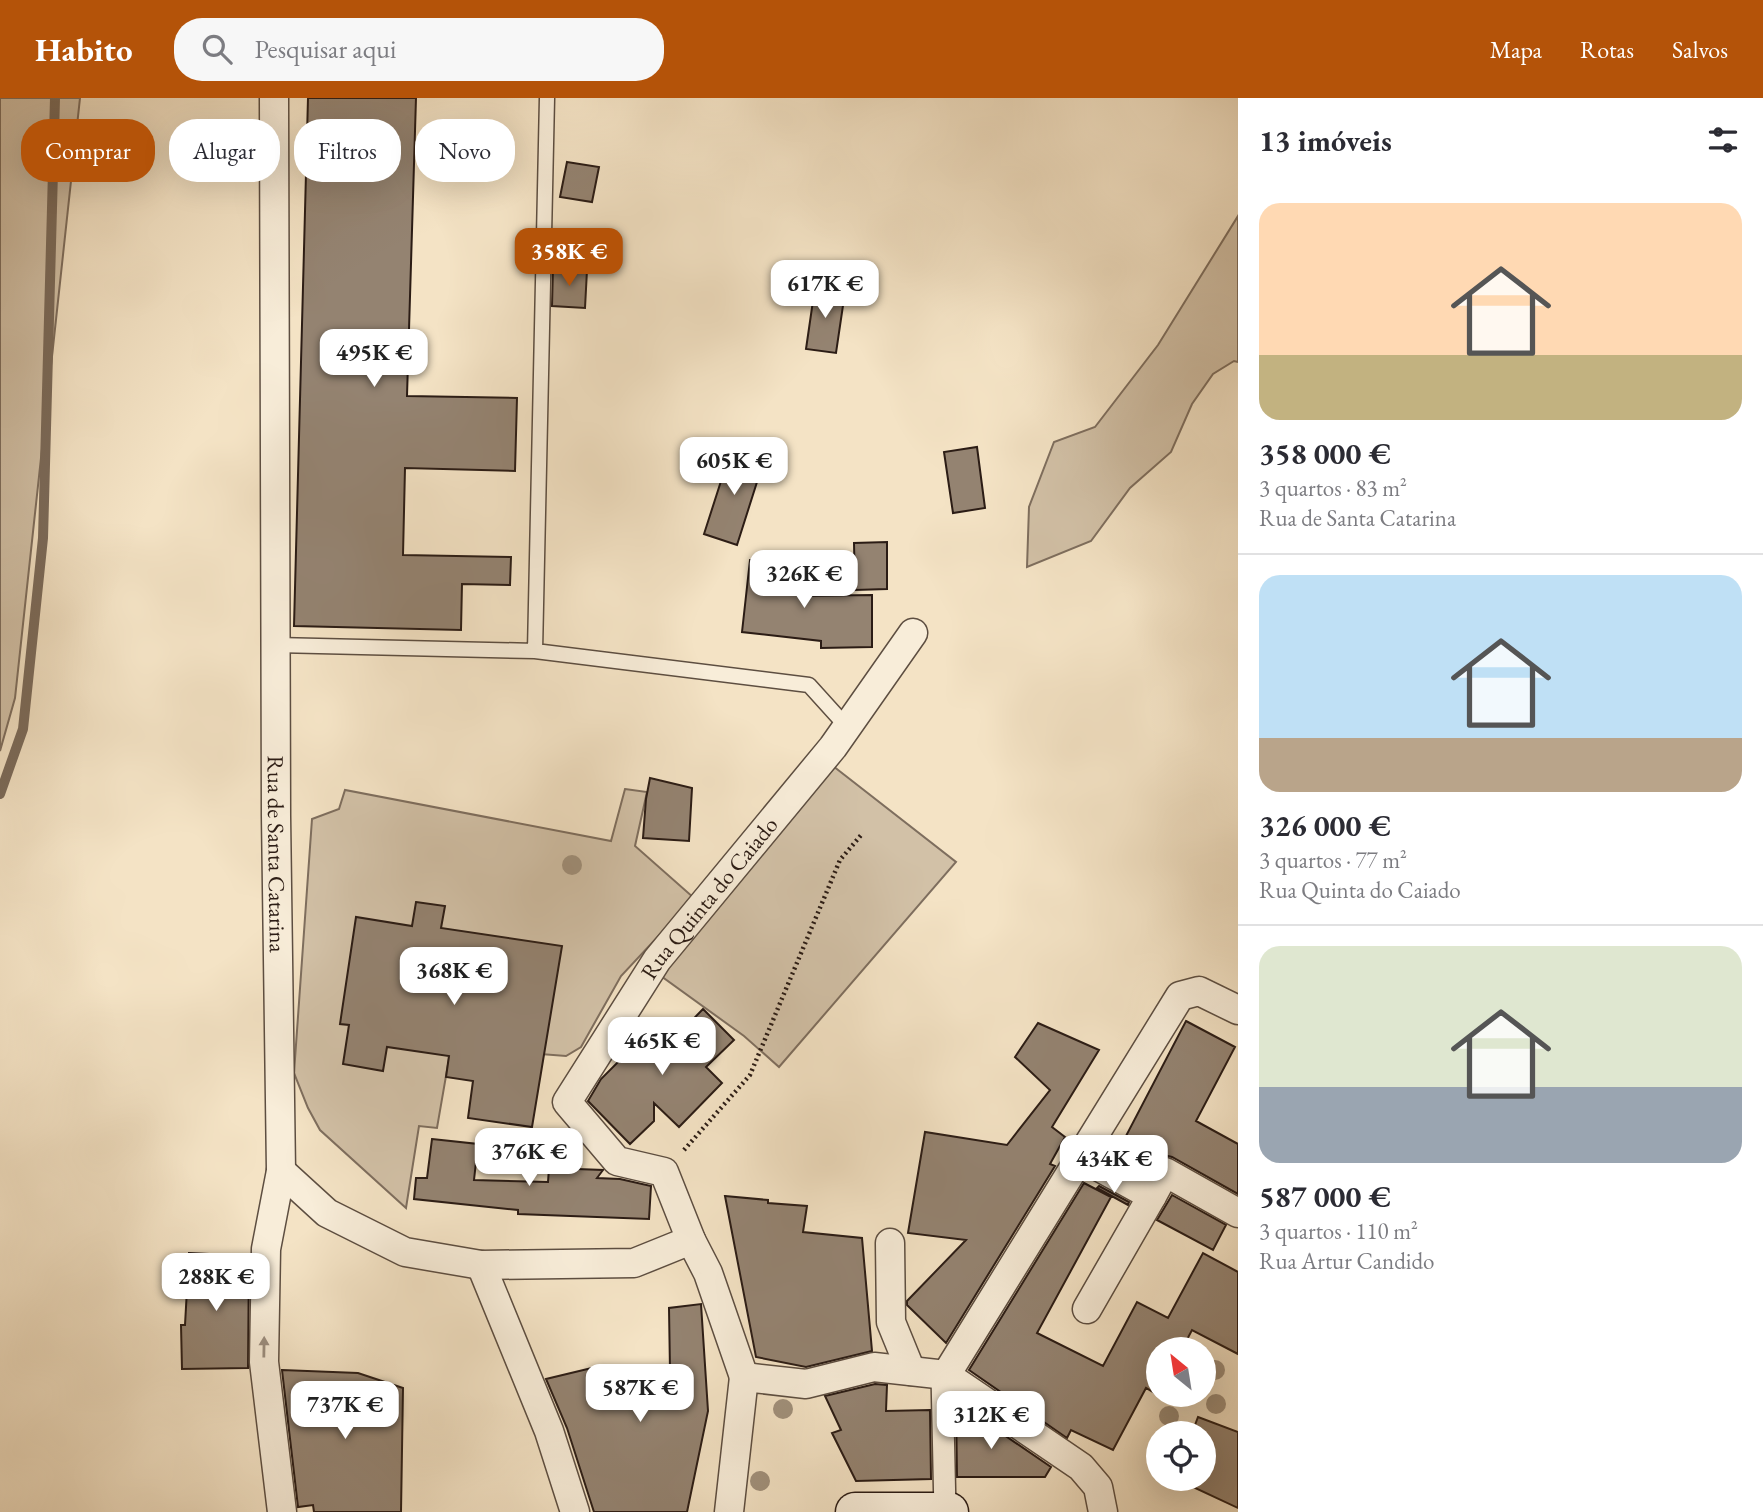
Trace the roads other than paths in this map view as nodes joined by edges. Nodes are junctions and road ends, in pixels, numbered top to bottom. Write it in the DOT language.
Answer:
graph roads {
  1 [pos="275,98"];
  2 [pos="547,98"];
  3 [pos="913,633"];
  4 [pos="276,645"];
  5 [pos="535,651"];
  6 [pos="847,727"];
  7 [pos="1238,1010"];
  8 [pos="1081,1157"];
  9 [pos="281,1171"];
  10 [pos="1152,1196"];
  11 [pos="1238,1213"];
  12 [pos="691,1240"];
  13 [pos="890,1243"];
  14 [pos="481,1265"];
  15 [pos="1087,1309"];
  16 [pos="912,1371"];
  17 [pos="944,1375"];
  18 [pos="744,1377"];
  19 [pos="282,1512"];
  20 [pos="575,1512"];
  21 [pos="729,1512"];
  22 [pos="856,1512"];
  23 [pos="947,1512"];
  24 [pos="1103,1512"];
  1 -- 4 [label="street, Rua de Santa Catarina"];
  2 -- 5 [label="lane"];
  3 -- 6 [label="street, Rua Quinta do Caiado"];
  4 -- 5 [label="lane"];
  4 -- 9 [label="street, Rua de Santa Catarina"];
  5 -- 6 [label="lane"];
  6 -- 12 [label="street, Rua Quinta do Caiado"];
  7 -- 8 [label="street"];
  8 -- 10 [label="street"];
  8 -- 17 [label="street"];
  9 -- 14 [label="street"];
  19 -- 9 [label="street, Rua de Santa Catarina, one-way"];
  10 -- 11 [label="street"];
  10 -- 15 [label="street"];
  12 -- 14 [label="street"];
  12 -- 18 [label="street"];
  13 -- 16 [label="street"];
  14 -- 20 [label="street"];
  16 -- 17 [label="street"];
  16 -- 18 [label="street"];
  17 -- 23 [label="street"];
  17 -- 24 [label="street"];
  18 -- 21 [label="street"];
  22 -- 23 [label="main road"];
}
